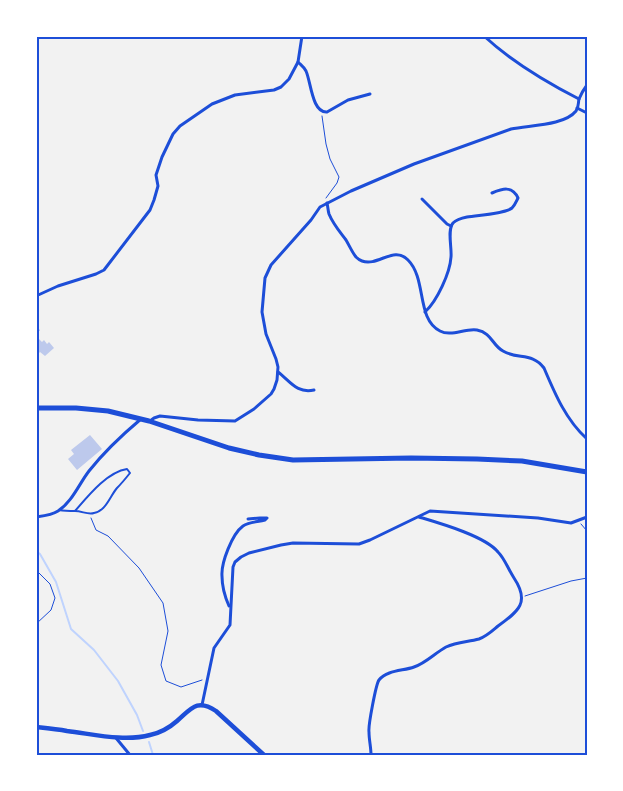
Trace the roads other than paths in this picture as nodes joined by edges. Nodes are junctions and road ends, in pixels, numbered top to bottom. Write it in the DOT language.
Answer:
graph roads {
  1 [pos="302,36"];
  2 [pos="484,36"];
  3 [pos="298,62"];
  4 [pos="587,85"];
  5 [pos="370,94"];
  6 [pos="579,99"];
  7 [pos="577,108"];
  8 [pos="587,113"];
  9 [pos="492,192"];
  10 [pos="422,199"];
  11 [pos="327,203"];
  12 [pos="451,226"];
  13 [pos="36,296"];
  14 [pos="424,312"];
  15 [pos="278,372"];
  16 [pos="314,390"];
  17 [pos="36,408"];
  18 [pos="141,419"];
  19 [pos="149,421"];
  20 [pos="587,439"];
  21 [pos="587,472"];
  22 [pos="59,510"];
  23 [pos="75,511"];
  24 [pos="36,517"];
  25 [pos="418,517"];
  26 [pos="587,517"];
  27 [pos="248,519"];
  28 [pos="230,608"];
  29 [pos="202,705"];
  30 [pos="36,727"];
  31 [pos="116,737"];
  32 [pos="130,755"];
  33 [pos="264,755"];
  34 [pos="371,755"];
  1 -- 3 [label="street"];
  2 -- 6 [label="street"];
  3 -- 5 [label="street"];
  3 -- 13 [label="street"];
  4 -- 6 [label="street"];
  6 -- 7 [label="street"];
  7 -- 8 [label="street"];
  7 -- 11 [label="street"];
  9 -- 12 [label="street"];
  10 -- 12 [label="street"];
  11 -- 14 [label="street"];
  11 -- 15 [label="street"];
  12 -- 14 [label="street"];
  14 -- 20 [label="street"];
  15 -- 16 [label="street"];
  15 -- 19 [label="street"];
  17 -- 18 [label="main road"];
  18 -- 19 [label="main road"];
  18 -- 22 [label="street"];
  19 -- 21 [label="main road"];
  22 -- 23 [label="lane"];
  22 -- 24 [label="street"];
  23 -- 23 [label="lane"];
  25 -- 26 [label="street"];
  25 -- 28 [label="street"];
  25 -- 34 [label="street"];
  27 -- 28 [label="street"];
  28 -- 29 [label="street"];
  29 -- 31 [label="street"];
  29 -- 33 [label="street"];
  30 -- 31 [label="street"];
  31 -- 32 [label="street"];
}
